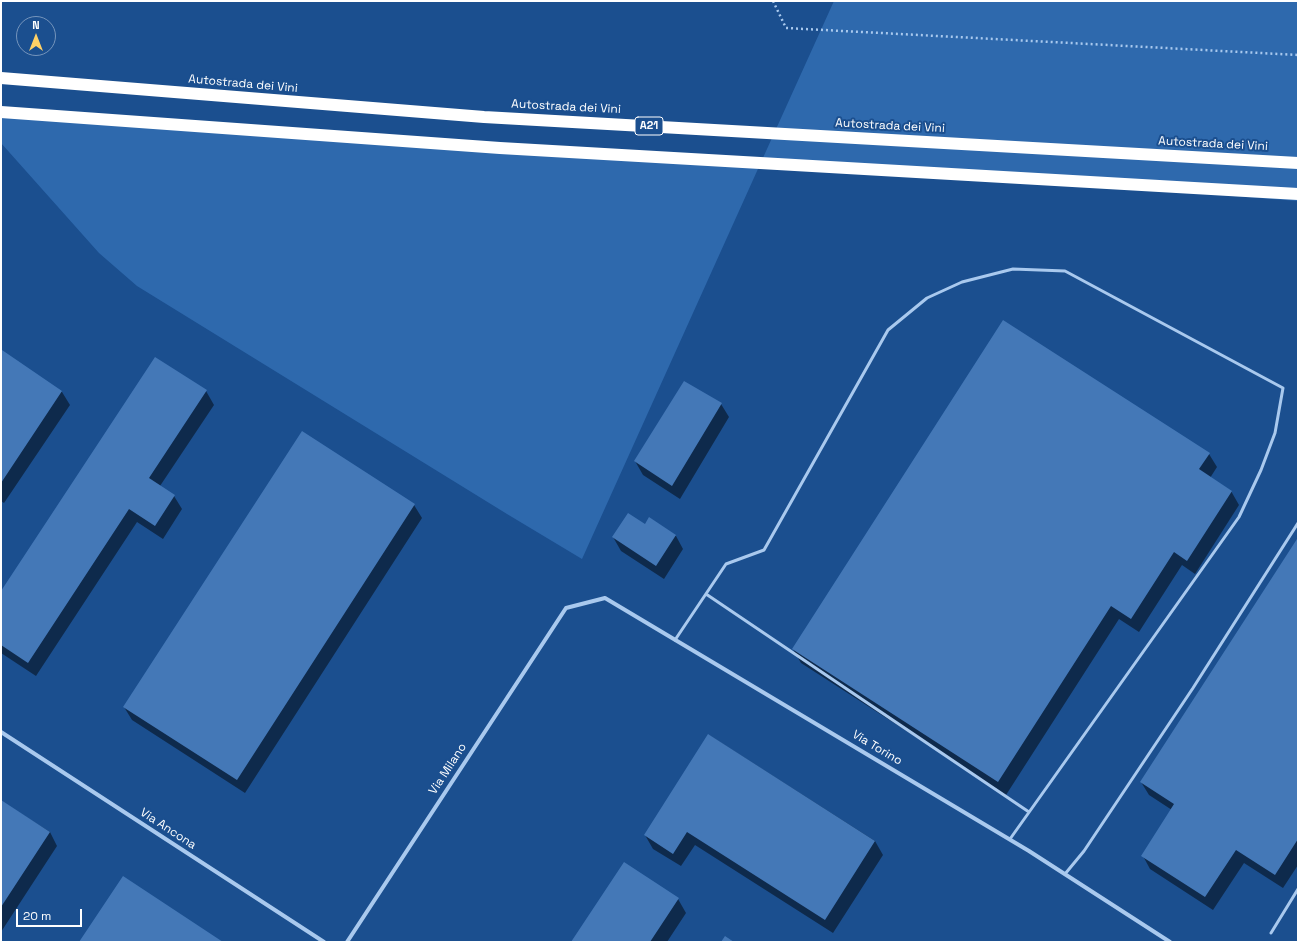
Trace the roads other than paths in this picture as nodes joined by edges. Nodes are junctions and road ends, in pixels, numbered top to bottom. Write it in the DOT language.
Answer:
graph roads {
  1 [pos="1,78"];
  2 [pos="1,112"];
  3 [pos="1298,163"];
  4 [pos="1298,194"];
  5 [pos="1298,523"];
  6 [pos="706,594"];
  7 [pos="566,608"];
  8 [pos="676,640"];
  9 [pos="1,732"];
  10 [pos="1029,812"];
  11 [pos="1010,839"];
  12 [pos="1065,874"];
  13 [pos="1298,889"];
  14 [pos="1271,933"];
  15 [pos="324,942"];
  16 [pos="347,942"];
  17 [pos="1170,942"];
  1 -- 3 [label="highway, Autostrada dei Vini / A21"];
  2 -- 4 [label="highway"];
  5 -- 12 [label="lane"];
  6 -- 8 [label="lane"];
  6 -- 10 [label="lane"];
  6 -- 10 [label="lane"];
  7 -- 8 [label="street, Via Torino"];
  7 -- 16 [label="street, Via Milano"];
  8 -- 11 [label="street, Via Torino"];
  9 -- 15 [label="street, Via Ancona"];
  10 -- 11 [label="lane"];
  11 -- 12 [label="street, Via Torino"];
  12 -- 17 [label="street, Via Torino"];
  13 -- 14 [label="lane"];
}
